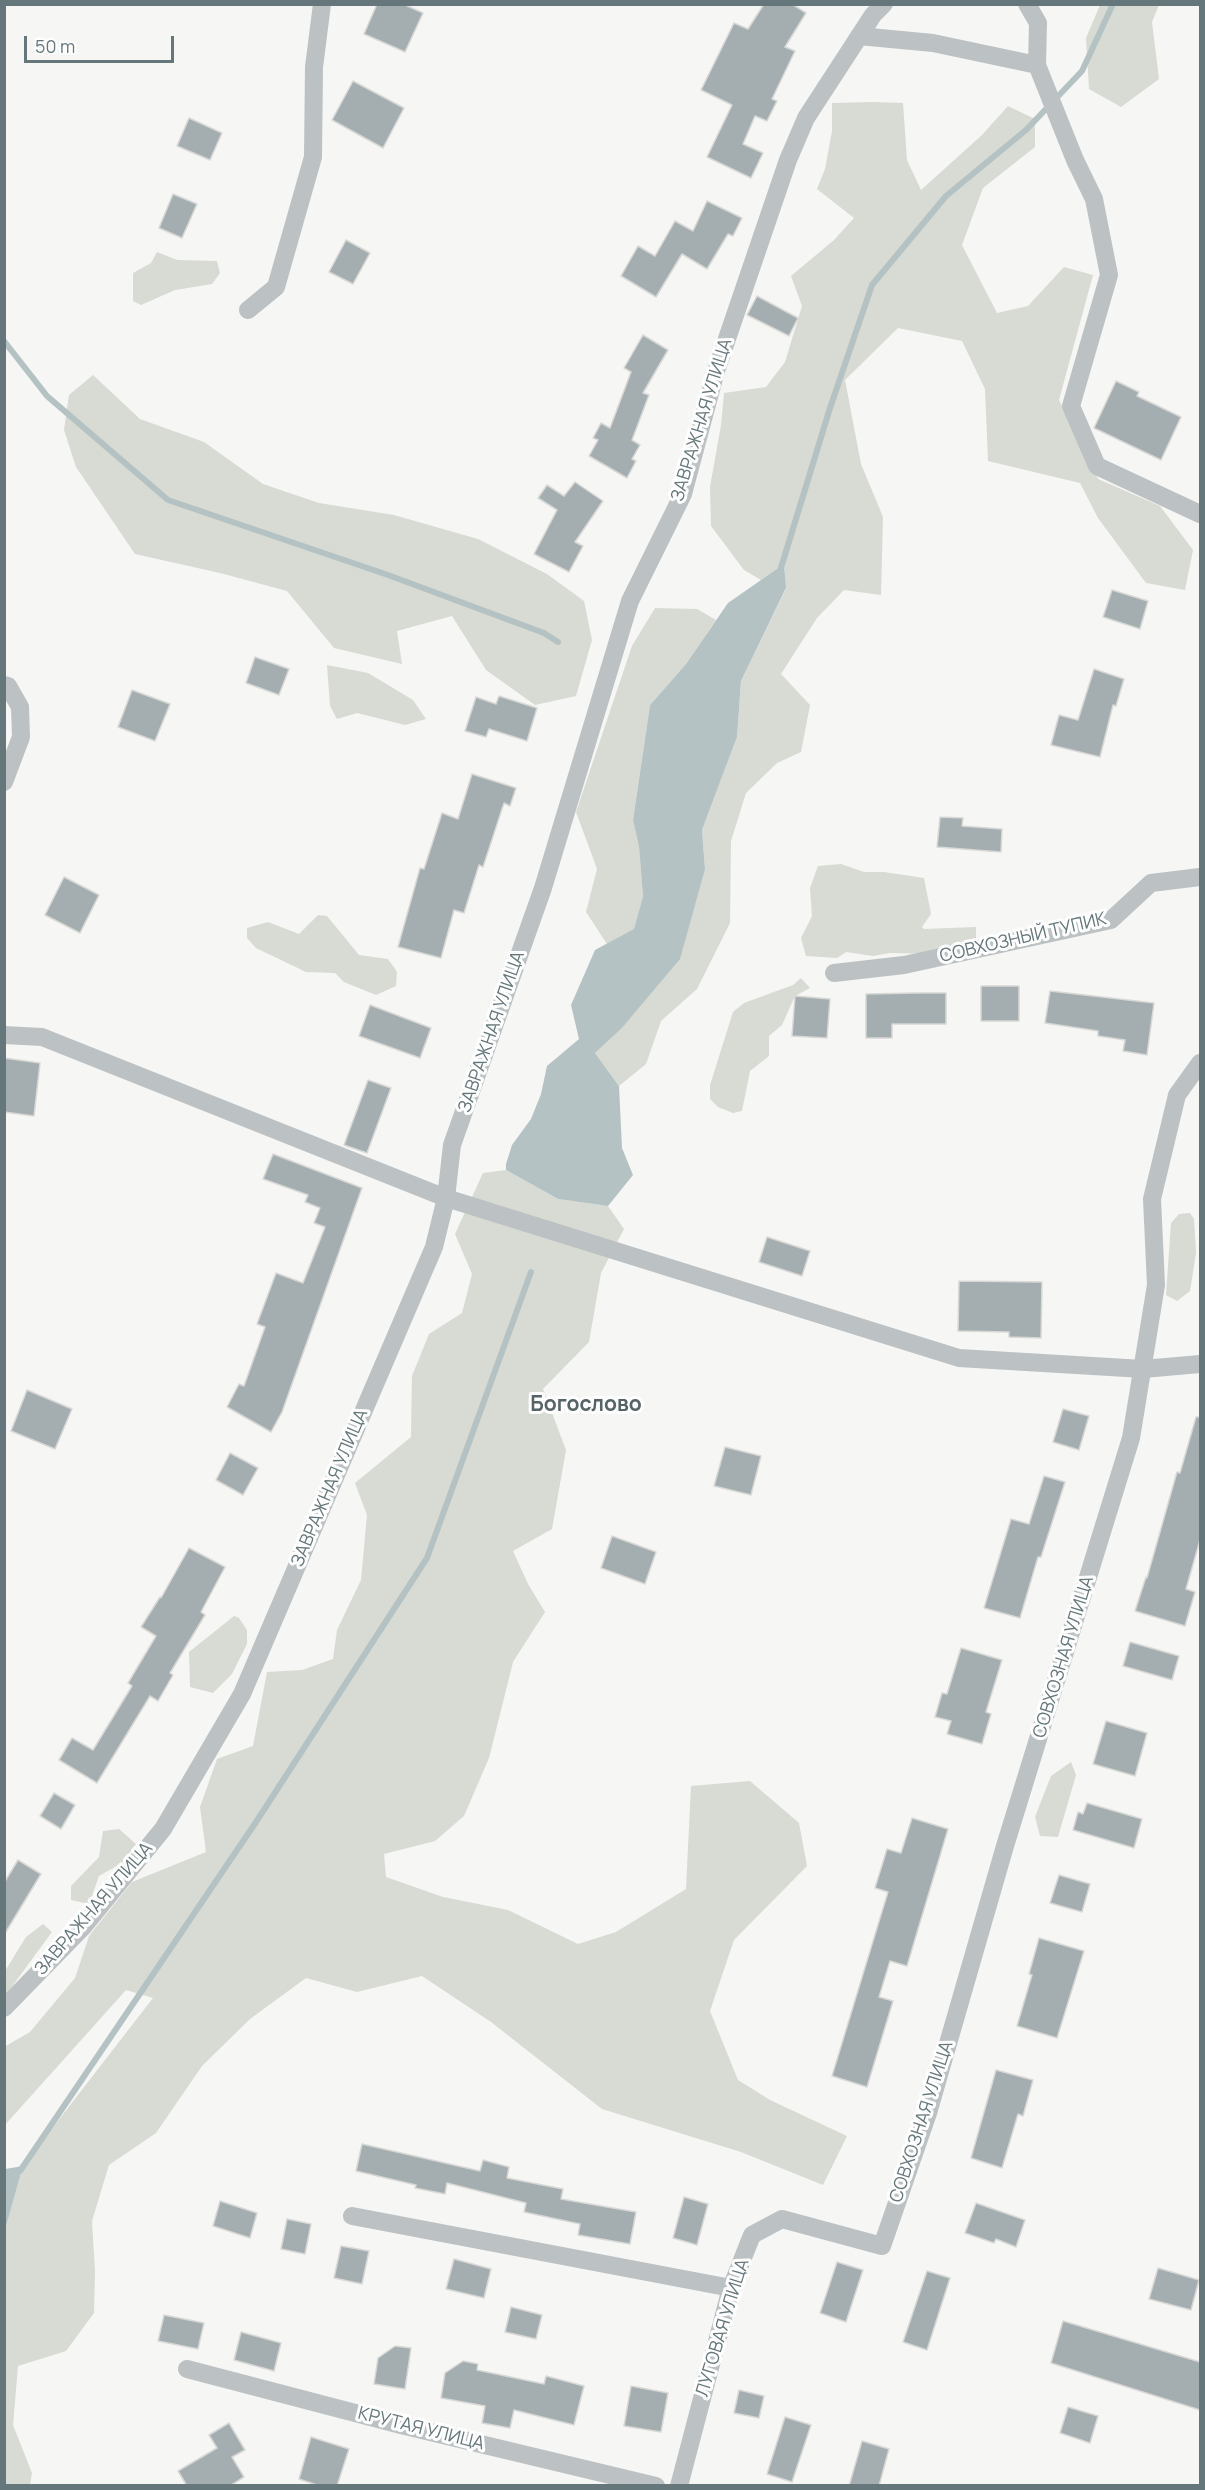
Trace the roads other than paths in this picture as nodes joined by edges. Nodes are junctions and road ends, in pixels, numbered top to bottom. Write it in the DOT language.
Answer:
graph roads {
  1 [pos="322,4"];
  2 [pos="884,4"];
  3 [pos="1027,4"];
  4 [pos="860,36"];
  5 [pos="1037,65"];
  6 [pos="248,310"];
  7 [pos="1200,514"];
  8 [pos="4,685"];
  9 [pos="4,782"];
  10 [pos="1200,877"];
  11 [pos="834,974"];
  12 [pos="4,1035"];
  13 [pos="1200,1063"];
  14 [pos="446,1198"];
  15 [pos="1200,1364"];
  16 [pos="1143,1369"];
  17 [pos="4,2008"];
  18 [pos="352,2216"];
  19 [pos="882,2246"];
  20 [pos="731,2288"];
  21 [pos="188,2368"];
  22 [pos="656,2486"];
  23 [pos="679,2486"];
  1 -- 6 [label="street"];
  2 -- 4 [label="street, ЗАВРАЖНАЯ УЛИЦА"];
  3 -- 5 [label="street"];
  4 -- 5 [label="street"];
  4 -- 14 [label="street, ЗАВРАЖНАЯ УЛИЦА"];
  5 -- 7 [label="street"];
  8 -- 9 [label="street"];
  10 -- 11 [label="street, СОВХОЗНЫЙ ТУПИК"];
  12 -- 14 [label="street"];
  13 -- 16 [label="street, СОВХОЗНАЯ УЛИЦА"];
  14 -- 16 [label="street"];
  14 -- 17 [label="street, ЗАВРАЖНАЯ УЛИЦА"];
  15 -- 16 [label="street"];
  16 -- 19 [label="street, СОВХОЗНАЯ УЛИЦА"];
  18 -- 20 [label="street"];
  19 -- 20 [label="street, ЛУГОВАЯ УЛИЦА"];
  20 -- 23 [label="street, ЛУГОВАЯ УЛИЦА"];
  21 -- 22 [label="street, КРУТАЯ УЛИЦА"];
}
